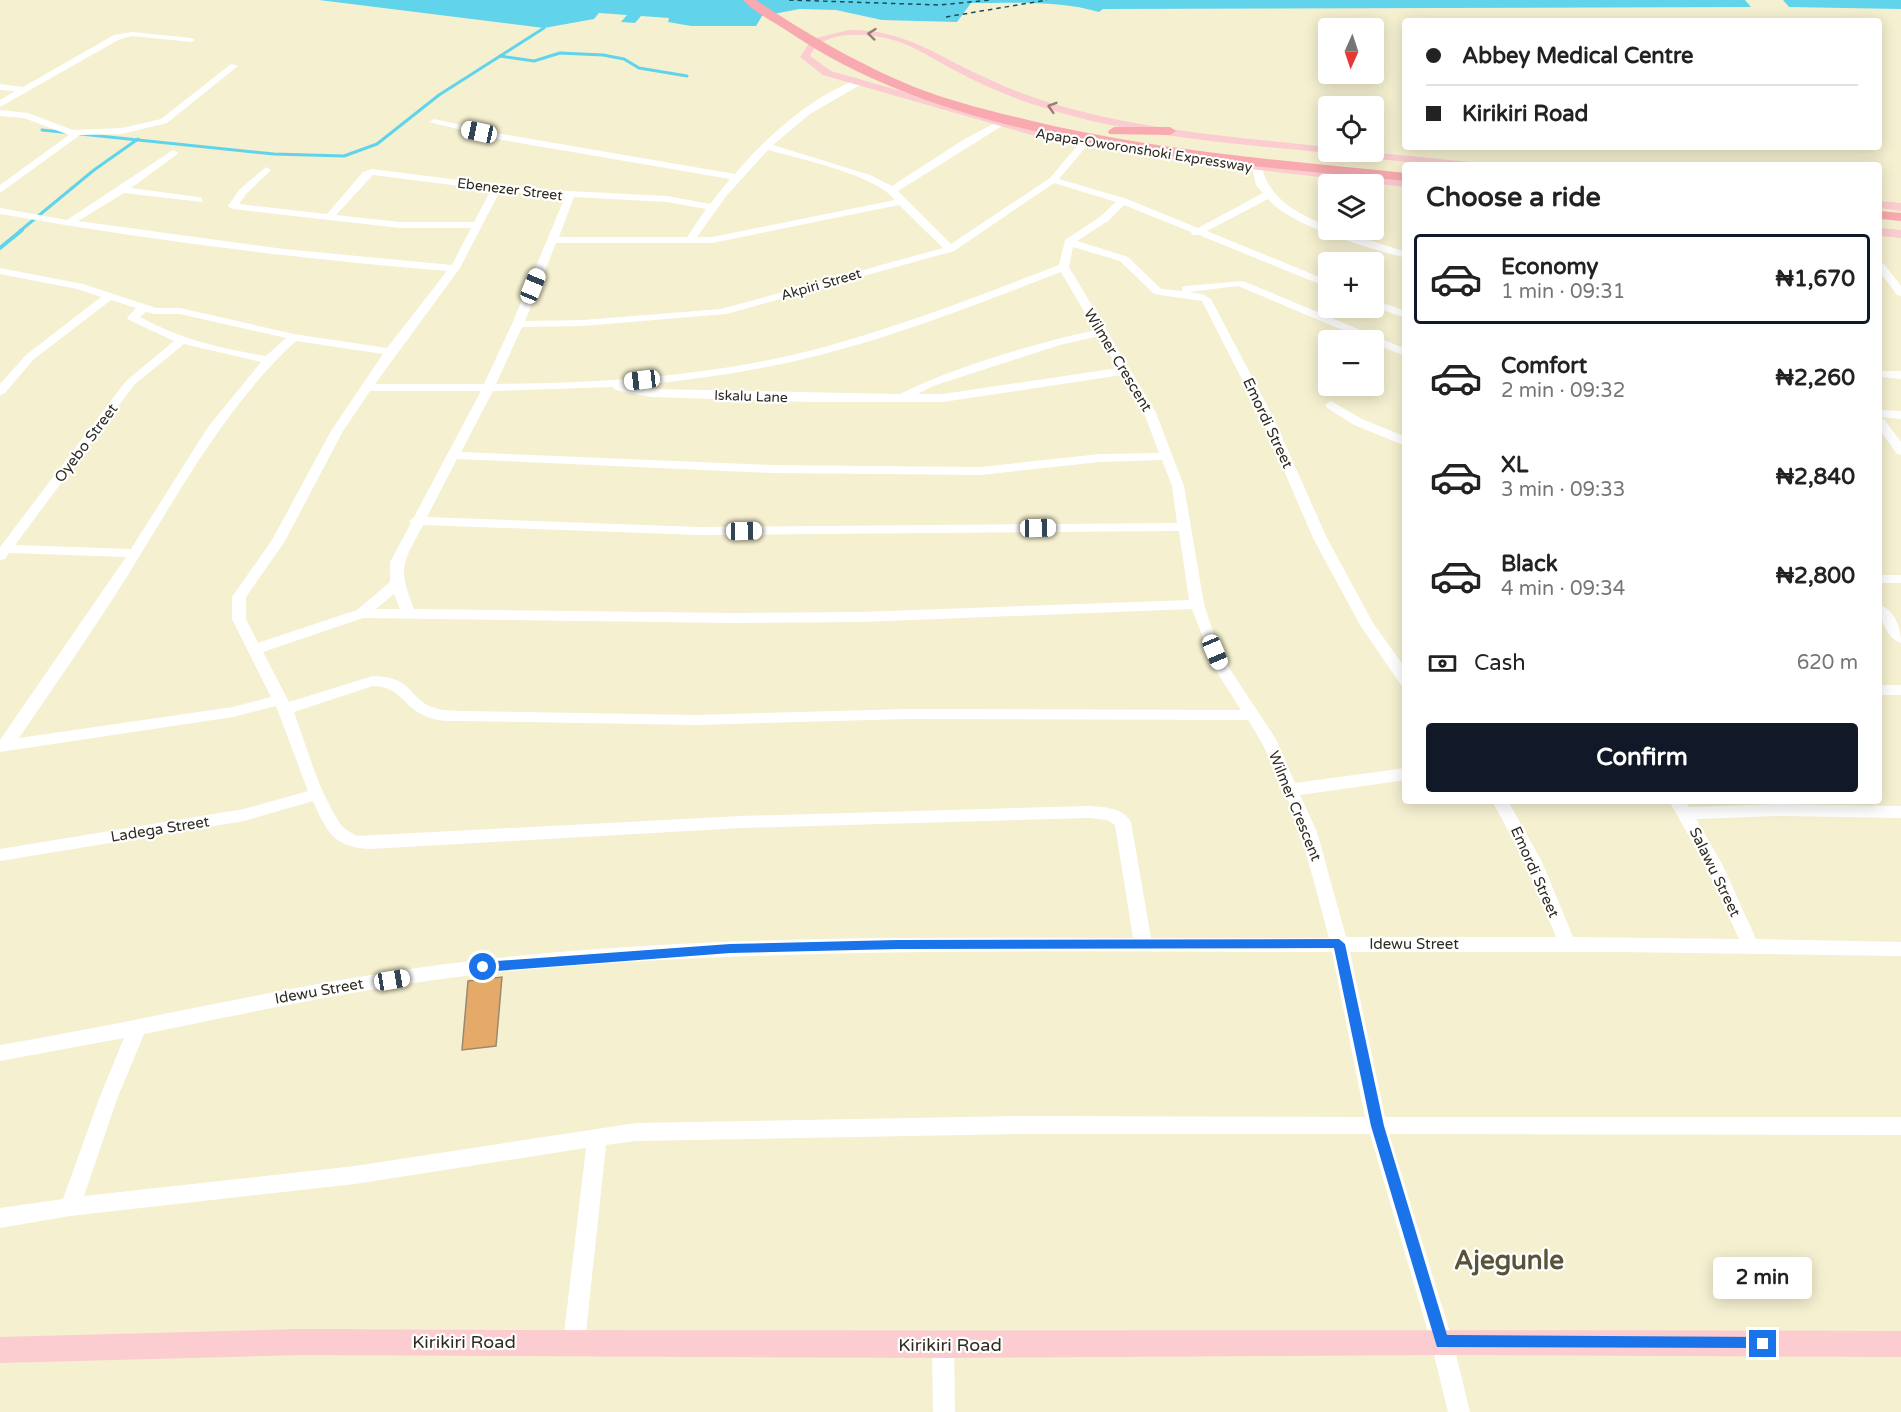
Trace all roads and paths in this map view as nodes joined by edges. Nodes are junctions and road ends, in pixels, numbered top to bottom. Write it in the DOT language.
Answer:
graph roads {
  1 [pos="749,0"];
  2 [pos="770,0"];
  3 [pos="191,40"];
  4 [pos="234,66"];
  5 [pos="857,83"];
  6 [pos="0,87"];
  7 [pos="25,90"];
  8 [pos="0,104"];
  9 [pos="0,113"];
  10 [pos="434,122"];
  11 [pos="1000,124"];
  12 [pos="1103,125"];
  13 [pos="74,134"];
  14 [pos="1168,140"];
  15 [pos="1085,142"];
  16 [pos="766,146"];
  17 [pos="1127,147"];
  18 [pos="1318,149"];
  19 [pos="173,153"];
  20 [pos="1192,156"];
  21 [pos="1384,156"];
  22 [pos="1440,162"];
  23 [pos="1402,166"];
  24 [pos="1257,168"];
  25 [pos="266,170"];
  26 [pos="738,177"];
  27 [pos="1402,177"];
  28 [pos="1053,180"];
  29 [pos="1402,184"];
  30 [pos="497,188"];
  31 [pos="0,190"];
  32 [pos="122,190"];
  33 [pos="892,190"];
  34 [pos="1269,194"];
  35 [pos="570,196"];
  36 [pos="198,201"];
  37 [pos="1123,201"];
  38 [pos="901,202"];
  39 [pos="1882,205"];
  40 [pos="711,207"];
  41 [pos="1901,207"];
  42 [pos="0,211"];
  43 [pos="1882,215"];
  44 [pos="329,217"];
  45 [pos="1901,217"];
  46 [pos="70,222"];
  47 [pos="1882,224"];
  48 [pos="477,225"];
  49 [pos="1901,227"];
  50 [pos="1196,232"];
  51 [pos="1882,232"];
  52 [pos="1901,234"];
  53 [pos="551,240"];
  54 [pos="690,240"];
  55 [pos="1069,242"];
  56 [pos="951,249"];
  57 [pos="1402,254"];
  58 [pos="1064,267"];
  59 [pos="455,268"];
  60 [pos="1882,269"];
  61 [pos="5,271"];
  62 [pos="0,280"];
  63 [pos="1318,281"];
  64 [pos="1158,292"];
  65 [pos="1901,293"];
  66 [pos="109,296"];
  67 [pos="1384,307"];
  68 [pos="143,308"];
  69 [pos="1402,314"];
  70 [pos="518,324"];
  71 [pos="1100,332"];
  72 [pos="294,337"];
  73 [pos="183,340"];
  74 [pos="1402,351"];
  75 [pos="390,352"];
  76 [pos="269,360"];
  77 [pos="1123,371"];
  78 [pos="1882,374"];
  79 [pos="1901,375"];
  80 [pos="602,385"];
  81 [pos="369,387"];
  82 [pos="488,389"];
  83 [pos="0,391"];
  84 [pos="901,398"];
  85 [pos="1331,405"];
  86 [pos="1882,414"];
  87 [pos="1901,415"];
  88 [pos="1882,425"];
  89 [pos="1402,440"];
  90 [pos="1901,450"];
  91 [pos="454,455"];
  92 [pos="1168,456"];
  93 [pos="416,521"];
  94 [pos="1185,526"];
  95 [pos="3,552"];
  96 [pos="135,553"];
  97 [pos="1882,579"];
  98 [pos="1901,579"];
  99 [pos="397,584"];
  100 [pos="1197,604"];
  101 [pos="362,613"];
  102 [pos="1882,613"];
  103 [pos="409,614"];
  104 [pos="1901,638"];
  105 [pos="256,649"];
  106 [pos="1402,675"];
  107 [pos="1882,690"];
  108 [pos="1901,690"];
  109 [pos="283,704"];
  110 [pos="1253,715"];
  111 [pos="3,745"];
  112 [pos="1402,775"];
  113 [pos="1291,790"];
  114 [pos="317,794"];
  115 [pos="1502,804"];
  116 [pos="1681,807"];
  117 [pos="1851,807"];
  118 [pos="1901,812"];
  119 [pos="0,855"];
  120 [pos="1339,944"];
  121 [pos="1567,944"];
  122 [pos="1143,945"];
  123 [pos="1750,945"];
  124 [pos="1901,949"];
  125 [pos="138,1027"];
  126 [pos="0,1053"];
  127 [pos="1377,1126"];
  128 [pos="1901,1126"];
  129 [pos="597,1139"];
  130 [pos="70,1207"];
  131 [pos="0,1218"];
  132 [pos="574,1342"];
  133 [pos="1442,1342"];
  134 [pos="1901,1344"];
  135 [pos="943,1345"];
  136 [pos="0,1350"];
  137 [pos="944,1412"];
  138 [pos="1459,1412"];
  1 -- 17 [label="highway, Apapa-Oworonshoki Expressway"];
  2 -- 12 [label="highway, Apapa-Oworonshoki Expressway"];
  3 -- 7 [label="street"];
  4 -- 13 [label="street"];
  5 -- 11 [label="main road, Apapa-Oworonshoki Expressway"];
  12 -- 5 [label="main road, Apapa-Oworonshoki Expressway, one-way"];
  5 -- 16 [label="street"];
  6 -- 7 [label="street"];
  7 -- 8 [label="street"];
  9 -- 13 [label="street"];
  10 -- 26 [label="street"];
  11 -- 15 [label="main road, Apapa-Oworonshoki Expressway"];
  11 -- 33 [label="street"];
  12 -- 14 [label="highway, Apapa-Oworonshoki Expressway"];
  12 -- 14 [label="highway"];
  13 -- 31 [label="street"];
  14 -- 17 [label="highway"];
  14 -- 18 [label="main road, Apapa-Oworonshoki Expressway"];
  14 -- 20 [label="highway"];
  14 -- 23 [label="highway, Apapa-Oworonshoki Expressway"];
  15 -- 17 [label="main road, Apapa-Oworonshoki Expressway"];
  15 -- 28 [label="street, Akpiri Street"];
  16 -- 26 [label="street"];
  16 -- 33 [label="street"];
  17 -- 20 [label="highway, Apapa-Oworonshoki Expressway"];
  19 -- 32 [label="street"];
  20 -- 24 [label="main road, Apapa-Oworonshoki Expressway"];
  20 -- 27 [label="highway, Apapa-Oworonshoki Expressway"];
  21 -- 22 [label="main road"];
  24 -- 29 [label="main road, Apapa-Oworonshoki Expressway"];
  24 -- 34 [label="street"];
  25 -- 44 [label="street"];
  26 -- 40 [label="street"];
  28 -- 37 [label="street"];
  28 -- 56 [label="street, Akpiri Street"];
  30 -- 35 [label="street, Ebenezer Street"];
  30 -- 44 [label="street, Ebenezer Street"];
  30 -- 48 [label="street"];
  32 -- 36 [label="street"];
  32 -- 46 [label="street"];
  33 -- 38 [label="street"];
  34 -- 50 [label="street"];
  34 -- 57 [label="street"];
  35 -- 40 [label="street, Ebenezer Street"];
  35 -- 53 [label="street"];
  37 -- 50 [label="street"];
  37 -- 55 [label="street"];
  38 -- 54 [label="street"];
  38 -- 56 [label="street"];
  39 -- 41 [label="main road"];
  40 -- 54 [label="street"];
  42 -- 46 [label="street"];
  43 -- 45 [label="highway"];
  44 -- 48 [label="street"];
  46 -- 59 [label="street"];
  47 -- 49 [label="highway"];
  48 -- 59 [label="street"];
  50 -- 63 [label="street"];
  51 -- 52 [label="main road"];
  53 -- 54 [label="street"];
  53 -- 70 [label="street"];
  55 -- 58 [label="street"];
  55 -- 64 [label="street"];
  56 -- 70 [label="street, Akpiri Street"];
  58 -- 71 [label="street, Wilmer Crescent"];
  58 -- 80 [label="street"];
  59 -- 75 [label="street"];
  60 -- 65 [label="street"];
  61 -- 62 [label="street"];
  61 -- 66 [label="street"];
  64 -- 74 [label="street"];
  64 -- 106 [label="street, Emordi Street"];
  66 -- 68 [label="street"];
  66 -- 83 [label="street"];
  67 -- 69 [label="street"];
  68 -- 72 [label="street"];
  68 -- 73 [label="street"];
  70 -- 82 [label="street"];
  71 -- 77 [label="street, Wilmer Crescent"];
  71 -- 84 [label="street"];
  72 -- 75 [label="street"];
  72 -- 76 [label="street"];
  73 -- 76 [label="street"];
  73 -- 95 [label="street, Oyebo Street"];
  75 -- 81 [label="street"];
  76 -- 96 [label="street"];
  77 -- 84 [label="street, Iskalu Lane"];
  77 -- 92 [label="street, Wilmer Crescent"];
  78 -- 79 [label="street"];
  80 -- 82 [label="street"];
  80 -- 84 [label="street, Iskalu Lane"];
  81 -- 82 [label="street"];
  81 -- 105 [label="street"];
  82 -- 91 [label="street"];
  85 -- 89 [label="street"];
  86 -- 87 [label="street"];
  88 -- 90 [label="street"];
  91 -- 92 [label="street"];
  91 -- 93 [label="street"];
  92 -- 94 [label="street, Wilmer Crescent"];
  93 -- 94 [label="street"];
  93 -- 99 [label="street"];
  94 -- 100 [label="street, Wilmer Crescent"];
  95 -- 96 [label="street"];
  96 -- 111 [label="street"];
  97 -- 98 [label="street"];
  99 -- 101 [label="street"];
  99 -- 103 [label="street"];
  100 -- 103 [label="street"];
  100 -- 110 [label="street, Wilmer Crescent"];
  101 -- 103 [label="street"];
  101 -- 105 [label="street"];
  102 -- 104 [label="street"];
  105 -- 109 [label="street"];
  107 -- 108 [label="street"];
  109 -- 110 [label="street"];
  109 -- 111 [label="street"];
  109 -- 114 [label="street"];
  110 -- 113 [label="street, Wilmer Crescent"];
  112 -- 113 [label="street"];
  113 -- 120 [label="street, Wilmer Crescent"];
  114 -- 119 [label="street, Ladega Street"];
  114 -- 122 [label="street"];
  115 -- 121 [label="street, Emordi Street"];
  116 -- 117 [label="street"];
  116 -- 123 [label="street, Salawu Street"];
  117 -- 118 [label="street"];
  120 -- 121 [label="street, Idewu Street"];
  120 -- 122 [label="street, Idewu Street"];
  120 -- 127 [label="street, Wilmer Crescent"];
  121 -- 123 [label="street, Idewu Street"];
  122 -- 125 [label="street, Idewu Street"];
  123 -- 124 [label="street, Idewu Street"];
  125 -- 126 [label="street, Idewu Street"];
  125 -- 130 [label="street"];
  127 -- 128 [label="street"];
  127 -- 129 [label="street"];
  127 -- 133 [label="street, Wilmer Crescent"];
  129 -- 130 [label="street"];
  129 -- 132 [label="street"];
  130 -- 131 [label="street"];
  132 -- 135 [label="main road, Kirikiri Road"];
  132 -- 136 [label="main road, Kirikiri Road"];
  133 -- 134 [label="main road, Kirikiri Road"];
  133 -- 135 [label="main road, Kirikiri Road"];
  133 -- 138 [label="street, Wilmer Crescent"];
  135 -- 137 [label="street"];
}
